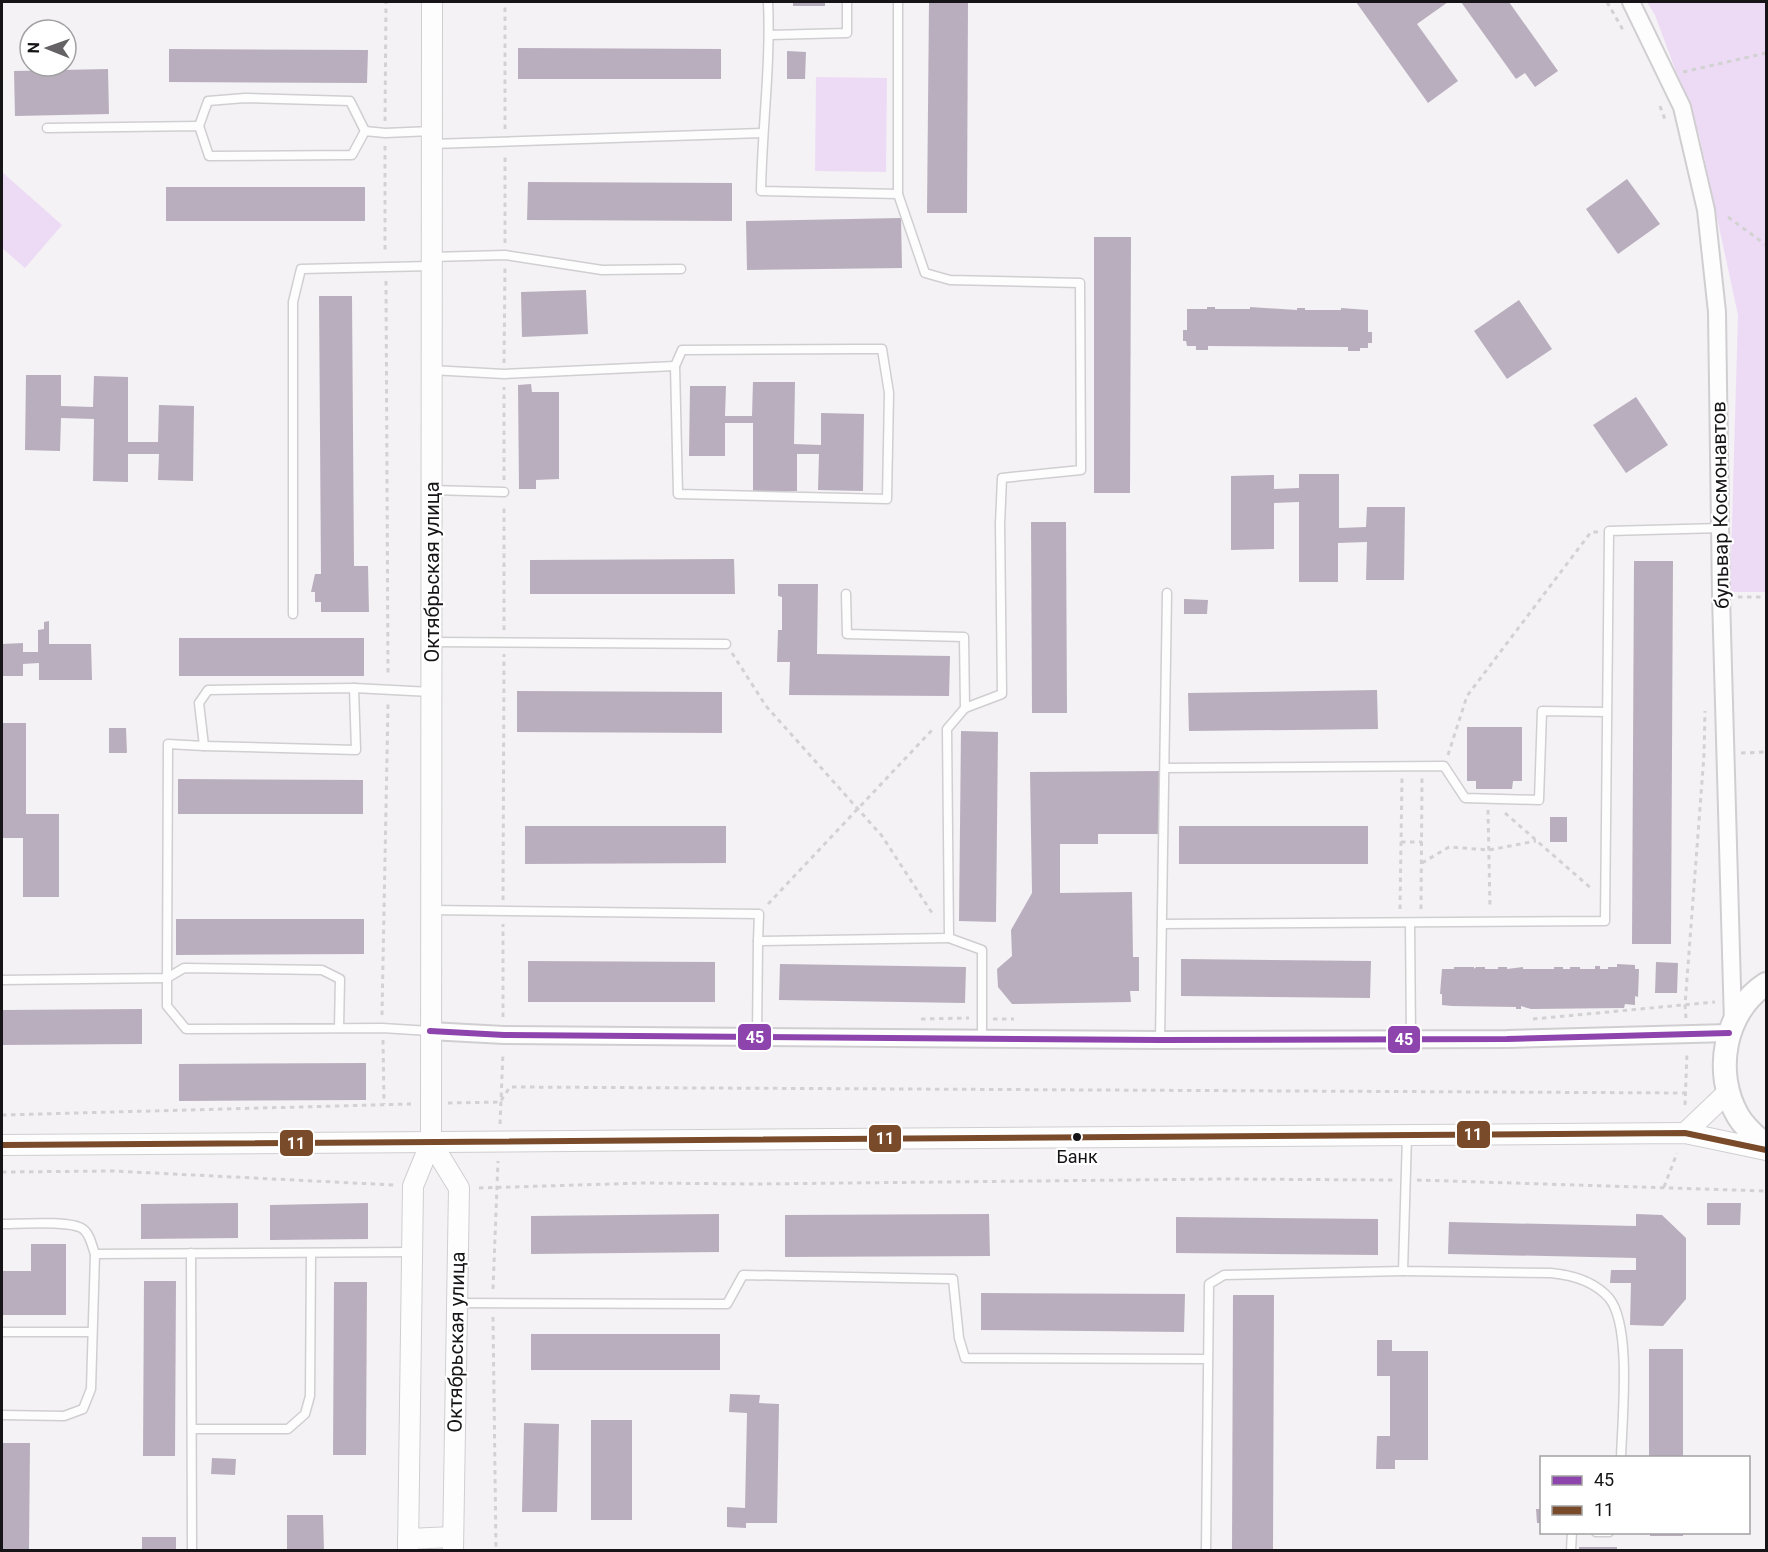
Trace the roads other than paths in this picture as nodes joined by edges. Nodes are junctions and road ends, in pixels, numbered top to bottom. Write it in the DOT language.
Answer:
graph roads {
  1 [pos="432,2"];
  2 [pos="768,2"];
  3 [pos="847,2"];
  4 [pos="898,2"];
  5 [pos="1632,2"];
  6 [pos="769,35"];
  7 [pos="199,126"];
  8 [pos="47,128"];
  9 [pos="365,131"];
  10 [pos="762,132"];
  11 [pos="432,137"];
  12 [pos="898,194"];
  13 [pos="431,261"];
  14 [pos="681,269"];
  15 [pos="675,366"];
  16 [pos="432,370"];
  17 [pos="432,490"];
  18 [pos="504,492"];
  19 [pos="1721,528"];
  20 [pos="1167,593"];
  21 [pos="846,594"];
  22 [pos="293,614"];
  23 [pos="432,642"];
  24 [pos="726,644"];
  25 [pos="354,688"];
  26 [pos="432,692"];
  27 [pos="965,708"];
  28 [pos="1607,712"];
  29 [pos="204,746"];
  30 [pos="1165,768"];
  31 [pos="431,910"];
  32 [pos="1410,923"];
  33 [pos="1162,924"];
  34 [pos="949,938"];
  35 [pos="758,941"];
  36 [pos="167,978"];
  37 [pos="2,980"];
  38 [pos="1767,984"];
  39 [pos="339,1028"];
  40 [pos="1731,1028"];
  41 [pos="430,1031"];
  42 [pos="757,1037"];
  43 [pos="982,1038"];
  44 [pos="1411,1039"];
  45 [pos="1160,1040"];
  46 [pos="1728,1092"];
  47 [pos="1685,1133"];
  48 [pos="1407,1136"];
  49 [pos="431,1142"];
  50 [pos="2,1145"];
  51 [pos="1767,1148"];
  52 [pos="2,1224"];
  53 [pos="413,1252"];
  54 [pos="191,1253"];
  55 [pos="95,1254"];
  56 [pos="311,1254"];
  57 [pos="1402,1271"];
  58 [pos="457,1303"];
  59 [pos="2,1332"];
  60 [pos="92,1332"];
  61 [pos="1207,1359"];
  62 [pos="2,1415"];
  63 [pos="192,1429"];
  64 [pos="1621,1456"];
  65 [pos="1572,1534"];
  66 [pos="453,1544"];
  67 [pos="408,1545"];
  68 [pos="192,1551"];
  69 [pos="1206,1551"];
  70 [pos="1571,1551"];
  1 -- 11 [label="street, Октябрьская улица"];
  2 -- 6 [label="lane"];
  3 -- 6 [label="lane"];
  4 -- 12 [label="lane"];
  5 -- 19 [label="street, бульвар Космонавтов"];
  6 -- 10 [label="lane"];
  7 -- 8 [label="lane"];
  7 -- 9 [label="lane"];
  7 -- 9 [label="lane"];
  9 -- 11 [label="lane"];
  10 -- 11 [label="lane"];
  10 -- 12 [label="lane"];
  11 -- 13 [label="street, Октябрьская улица"];
  12 -- 27 [label="lane"];
  13 -- 14 [label="lane"];
  13 -- 16 [label="street, Октябрьская улица"];
  13 -- 22 [label="lane"];
  15 -- 15 [label="lane"];
  15 -- 16 [label="lane"];
  16 -- 17 [label="street, Октябрьская улица"];
  17 -- 18 [label="lane"];
  17 -- 23 [label="street, Октябрьская улица"];
  19 -- 28 [label="lane"];
  19 -- 40 [label="street, бульвар Космонавтов"];
  20 -- 30 [label="lane"];
  21 -- 27 [label="lane"];
  23 -- 24 [label="lane"];
  23 -- 26 [label="street, Октябрьская улица"];
  25 -- 26 [label="lane"];
  25 -- 29 [label="lane"];
  25 -- 29 [label="lane"];
  26 -- 31 [label="street, Октябрьская улица"];
  27 -- 34 [label="lane"];
  28 -- 30 [label="lane"];
  28 -- 32 [label="lane"];
  29 -- 36 [label="lane"];
  30 -- 33 [label="lane"];
  31 -- 35 [label="lane"];
  31 -- 41 [label="street, Октябрьская улица"];
  32 -- 33 [label="lane"];
  32 -- 44 [label="lane"];
  33 -- 45 [label="lane"];
  34 -- 35 [label="lane"];
  34 -- 43 [label="lane"];
  35 -- 42 [label="lane"];
  36 -- 37 [label="lane"];
  36 -- 39 [label="lane"];
  36 -- 39 [label="lane"];
  38 -- 40 [label="main road"];
  39 -- 41 [label="lane"];
  40 -- 44 [label="street"];
  40 -- 46 [label="main road"];
  41 -- 42 [label="street"];
  41 -- 49 [label="street, Октябрьская улица"];
  42 -- 43 [label="street"];
  43 -- 45 [label="street"];
  44 -- 45 [label="street"];
  46 -- 47 [label="street"];
  46 -- 51 [label="main road"];
  47 -- 48 [label="street"];
  47 -- 51 [label="street"];
  48 -- 49 [label="street"];
  48 -- 57 [label="lane"];
  49 -- 50 [label="street"];
  49 -- 53 [label="street, Октябрьская улица"];
  49 -- 58 [label="street, Октябрьская улица"];
  52 -- 55 [label="lane"];
  53 -- 56 [label="lane"];
  53 -- 67 [label="street, Октябрьская улица"];
  54 -- 55 [label="lane"];
  54 -- 56 [label="lane"];
  54 -- 63 [label="lane"];
  55 -- 60 [label="lane"];
  56 -- 63 [label="lane"];
  57 -- 61 [label="lane"];
  57 -- 64 [label="lane"];
  58 -- 61 [label="lane"];
  58 -- 66 [label="street, Октябрьская улица"];
  59 -- 60 [label="lane"];
  60 -- 62 [label="lane"];
  61 -- 69 [label="lane"];
  63 -- 68 [label="lane"];
  65 -- 70 [label="lane"];
  66 -- 67 [label="street"];
}
